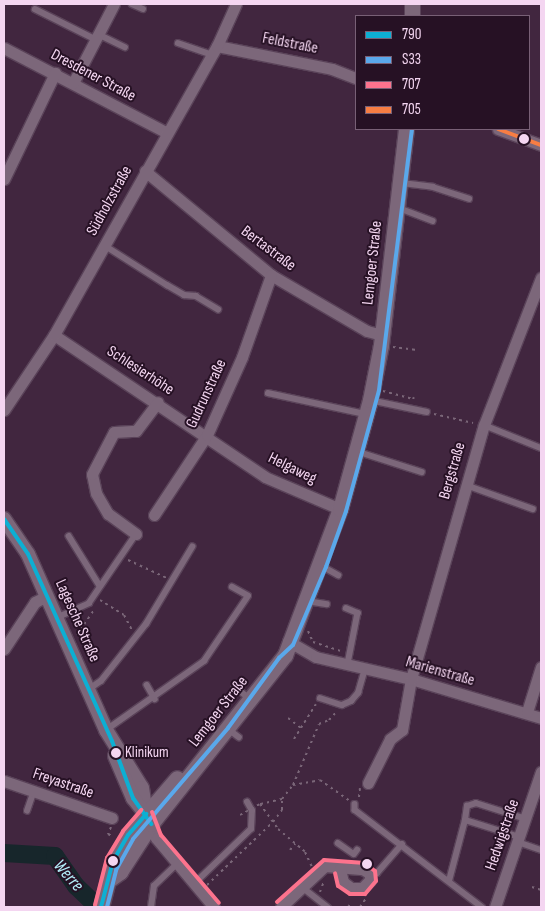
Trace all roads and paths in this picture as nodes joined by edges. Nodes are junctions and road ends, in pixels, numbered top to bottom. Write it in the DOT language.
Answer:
graph roads {
  1 [pos="114,4"];
  2 [pos="132,4"];
  3 [pos="236,4"];
  4 [pos="35,9"];
  5 [pos="143,9"];
  6 [pos="97,37"];
  7 [pos="178,43"];
  8 [pos="4,48"];
  9 [pos="125,48"];
  10 [pos="214,50"];
  11 [pos="55,73"];
  12 [pos="355,78"];
  13 [pos="72,83"];
  14 [pos="406,130"];
  15 [pos="501,130"];
  16 [pos="166,134"];
  17 [pos="541,145"];
  18 [pos="145,171"];
  19 [pos="4,179"];
  20 [pos="400,183"];
  21 [pos="469,199"];
  22 [pos="397,207"];
  23 [pos="433,221"];
  24 [pos="104,245"];
  25 [pos="271,275"];
  26 [pos="541,278"];
  27 [pos="218,309"];
  28 [pos="54,335"];
  29 [pos="382,340"];
  30 [pos="418,350"];
  31 [pos="268,393"];
  32 [pos="414,396"];
  33 [pos="370,401"];
  34 [pos="158,402"];
  35 [pos="4,410"];
  36 [pos="427,412"];
  37 [pos="484,425"];
  38 [pos="207,435"];
  39 [pos="541,448"];
  40 [pos="356,452"];
  41 [pos="422,472"];
  42 [pos="466,485"];
  43 [pos="340,508"];
  44 [pos="533,509"];
  45 [pos="154,515"];
  46 [pos="4,518"];
  47 [pos="136,534"];
  48 [pos="69,536"];
  49 [pos="192,547"];
  50 [pos="126,559"];
  51 [pos="320,565"];
  52 [pos="338,575"];
  53 [pos="174,581"];
  54 [pos="100,586"];
  55 [pos="232,587"];
  56 [pos="47,596"];
  57 [pos="100,600"];
  58 [pos="305,600"];
  59 [pos="327,604"];
  60 [pos="346,608"];
  61 [pos="56,618"];
  62 [pos="88,620"];
  63 [pos="308,628"];
  64 [pos="81,632"];
  65 [pos="134,635"];
  66 [pos="288,641"];
  67 [pos="4,649"];
  68 [pos="349,659"];
  69 [pos="541,667"];
  70 [pos="364,669"];
  71 [pos="412,679"];
  72 [pos="147,685"];
  73 [pos="88,690"];
  74 [pos="320,698"];
  75 [pos="155,699"];
  76 [pos="342,705"];
  77 [pos="527,712"];
  78 [pos="288,718"];
  79 [pos="541,718"];
  80 [pos="302,729"];
  81 [pos="109,735"];
  82 [pos="294,739"];
  83 [pos="541,772"];
  84 [pos="4,781"];
  85 [pos="368,783"];
  86 [pos="293,785"];
  87 [pos="34,791"];
  88 [pos="282,799"];
  89 [pos="247,802"];
  90 [pos="260,804"];
  91 [pos="355,804"];
  92 [pos="27,811"];
  93 [pos="240,815"];
  94 [pos="112,818"];
  95 [pos="148,819"];
  96 [pos="526,819"];
  97 [pos="464,820"];
  98 [pos="272,822"];
  99 [pos="119,839"];
  100 [pos="519,840"];
  101 [pos="338,843"];
  102 [pos="295,844"];
  103 [pos="402,844"];
  104 [pos="290,850"];
  105 [pos="357,850"];
  106 [pos="541,850"];
  107 [pos="177,864"];
  108 [pos="340,869"];
  109 [pos="316,872"];
  110 [pos="370,874"];
  111 [pos="324,881"];
  112 [pos="449,881"];
  113 [pos="302,887"];
  114 [pos="532,887"];
  115 [pos="197,888"];
  116 [pos="541,890"];
  117 [pos="318,899"];
  118 [pos="351,903"];
  119 [pos="102,905"];
  120 [pos="151,907"];
  121 [pos="214,907"];
  122 [pos="281,907"];
  123 [pos="328,907"];
  124 [pos="348,907"];
  125 [pos="482,907"];
  126 [pos="495,907"];
  1 -- 6 [label="street"];
  2 -- 5 [label="lane"];
  3 -- 10 [label="street, Südholzstraße"];
  4 -- 6 [label="lane"];
  6 -- 9 [label="lane"];
  6 -- 13 [label="street"];
  7 -- 10 [label="lane"];
  8 -- 11 [label="street, Dresdener Straße"];
  10 -- 12 [label="street, Feldstraße"];
  10 -- 16 [label="street, Südholzstraße"];
  11 -- 13 [label="street, Dresdener Straße"];
  11 -- 19 [label="street"];
  13 -- 16 [label="street, Dresdener Straße"];
  14 -- 20 [label="main road, Lemgoer Straße"];
  15 -- 17 [label="street"];
  16 -- 18 [label="street, Südholzstraße"];
  18 -- 24 [label="street, Südholzstraße"];
  18 -- 25 [label="street, Bertastraße"];
  20 -- 21 [label="lane"];
  20 -- 22 [label="main road, Lemgoer Straße"];
  22 -- 23 [label="lane"];
  22 -- 29 [label="main road, Lemgoer Straße"];
  24 -- 27 [label="lane"];
  24 -- 28 [label="street, Südholzstraße"];
  25 -- 29 [label="street, Bertastraße"];
  25 -- 38 [label="street, Gudrunstraße"];
  26 -- 37 [label="street, Bergstraße"];
  28 -- 34 [label="street, Schlesierhöhe"];
  28 -- 35 [label="street, Südholzstraße"];
  29 -- 30 [label="path"];
  29 -- 33 [label="main road, Lemgoer Straße"];
  31 -- 33 [label="lane"];
  32 -- 33 [label="path"];
  33 -- 36 [label="lane"];
  33 -- 40 [label="main road, Lemgoer Straße"];
  34 -- 38 [label="street, Schlesierhöhe"];
  34 -- 47 [label="street"];
  36 -- 37 [label="path"];
  37 -- 39 [label="lane"];
  37 -- 42 [label="street, Bergstraße"];
  38 -- 43 [label="street, Helgaweg"];
  38 -- 45 [label="street, Gudrunstraße"];
  40 -- 41 [label="lane"];
  40 -- 43 [label="main road, Lemgoer Straße"];
  42 -- 44 [label="lane"];
  42 -- 71 [label="street, Bergstraße"];
  43 -- 51 [label="main road, Lemgoer Straße"];
  46 -- 56 [label="street, Lagesche Straße"];
  47 -- 54 [label="lane"];
  48 -- 54 [label="lane"];
  49 -- 53 [label="lane"];
  50 -- 53 [label="path"];
  51 -- 52 [label="lane"];
  51 -- 58 [label="main road, Lemgoer Straße"];
  53 -- 65 [label="lane"];
  54 -- 61 [label="lane"];
  55 -- 75 [label="lane"];
  56 -- 61 [label="street, Lagesche Straße"];
  56 -- 67 [label="street"];
  57 -- 65 [label="path"];
  58 -- 59 [label="lane"];
  58 -- 66 [label="main road, Lemgoer Straße"];
  60 -- 68 [label="lane"];
  61 -- 73 [label="street, Lagesche Straße"];
  62 -- 64 [label="path"];
  63 -- 68 [label="path"];
  65 -- 73 [label="lane"];
  66 -- 68 [label="street, Marienstraße"];
  66 -- 95 [label="main road, Lemgoer Straße"];
  68 -- 70 [label="street, Marienstraße"];
  69 -- 77 [label="street"];
  70 -- 71 [label="street, Marienstraße"];
  70 -- 76 [label="lane"];
  71 -- 77 [label="street, Marienstraße"];
  71 -- 85 [label="street, Bergstraße"];
  72 -- 75 [label="lane"];
  73 -- 81 [label="street, Lagesche Straße"];
  74 -- 76 [label="lane"];
  74 -- 80 [label="path"];
  75 -- 81 [label="lane"];
  76 -- 86 [label="path"];
  77 -- 79 [label="street, Marienstraße"];
  78 -- 80 [label="path"];
  80 -- 82 [label="path"];
  81 -- 95 [label="street, Lagesche Straße"];
  83 -- 96 [label="street, Hedwigstraße"];
  84 -- 87 [label="street, Freyastraße"];
  85 -- 91 [label="path"];
  86 -- 88 [label="path"];
  86 -- 91 [label="path"];
  87 -- 92 [label="lane"];
  87 -- 94 [label="street, Freyastraße"];
  88 -- 90 [label="path"];
  88 -- 98 [label="path"];
  89 -- 115 [label="lane"];
  90 -- 93 [label="path, bridge"];
  90 -- 98 [label="path"];
  91 -- 103 [label="lane"];
  94 -- 99 [label="path"];
  95 -- 107 [label="street"];
  95 -- 119 [label="main road, Lemgoer Straße"];
  96 -- 97 [label="lane"];
  96 -- 100 [label="street, Hedwigstraße"];
  97 -- 100 [label="lane"];
  97 -- 112 [label="lane"];
  98 -- 102 [label="path"];
  98 -- 115 [label="path"];
  100 -- 106 [label="lane"];
  100 -- 126 [label="street, Hedwigstraße"];
  101 -- 105 [label="lane"];
  102 -- 104 [label="path"];
  102 -- 109 [label="path"];
  103 -- 110 [label="lane"];
  103 -- 112 [label="lane"];
  107 -- 115 [label="street"];
  107 -- 120 [label="lane"];
  108 -- 109 [label="street"];
  108 -- 110 [label="street"];
  108 -- 110 [label="street"];
  109 -- 113 [label="street"];
  111 -- 117 [label="path"];
  112 -- 125 [label="lane"];
  113 -- 117 [label="lane"];
  113 -- 122 [label="street"];
  114 -- 116 [label="path"];
  115 -- 121 [label="street"];
  117 -- 123 [label="lane"];
  118 -- 124 [label="path"];
}
